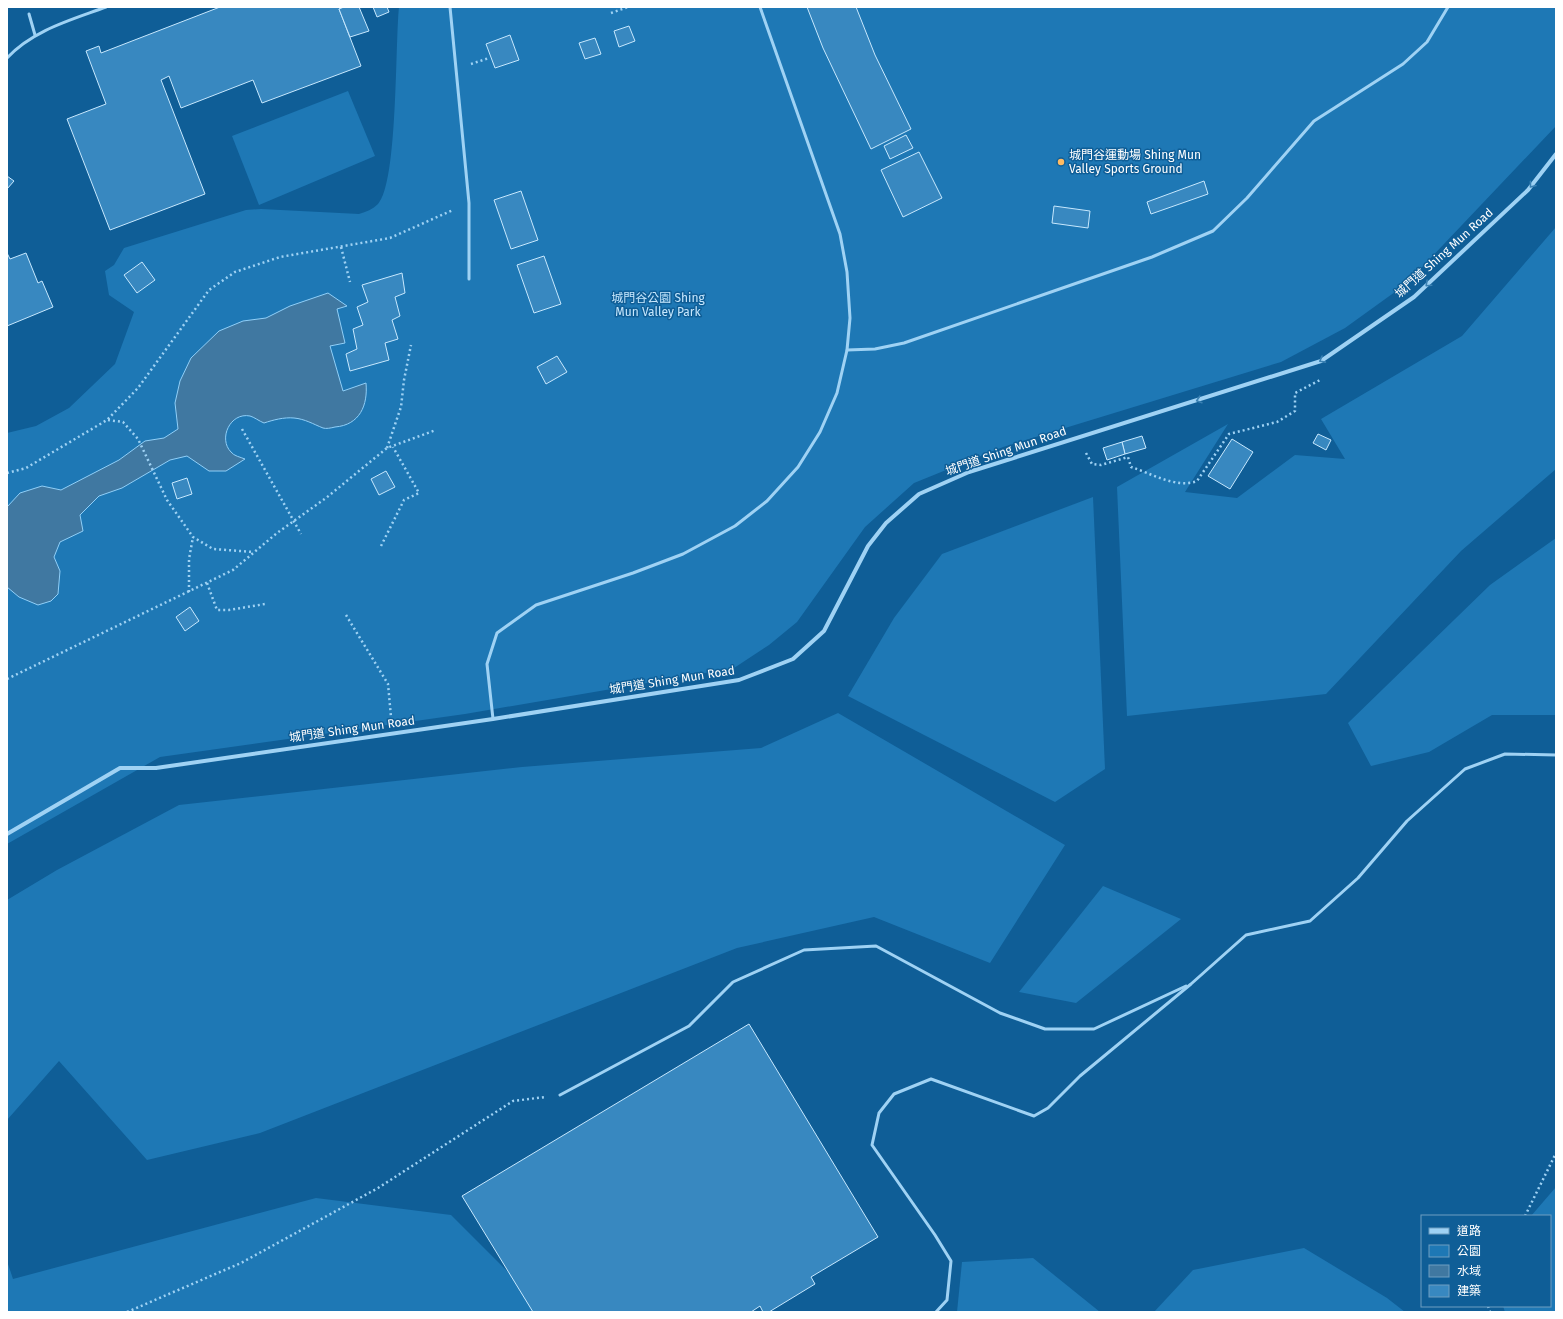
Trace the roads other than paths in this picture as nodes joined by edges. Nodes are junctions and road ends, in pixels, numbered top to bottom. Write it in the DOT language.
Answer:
graph roads {
  1 [pos="106,7"];
  2 [pos="450,7"];
  3 [pos="760,7"];
  4 [pos="1448,7"];
  5 [pos="28,14"];
  6 [pos="35,34"];
  7 [pos="7,58"];
  8 [pos="1556,154"];
  9 [pos="469,279"];
  10 [pos="847,350"];
  11 [pos="493,719"];
  12 [pos="1556,756"];
  13 [pos="7,834"];
  14 [pos="1191,984"];
  15 [pos="560,1095"];
  16 [pos="936,1312"];
  1 -- 6 [label="lane"];
  2 -- 9 [label="lane"];
  3 -- 10 [label="lane"];
  4 -- 10 [label="lane"];
  5 -- 6 [label="lane"];
  6 -- 7 [label="lane"];
  8 -- 11 [label="street, 城門道 Shing Mun Road, one-way"];
  10 -- 11 [label="lane"];
  11 -- 13 [label="street, 城門道 Shing Mun Road"];
  12 -- 14 [label="lane"];
  14 -- 15 [label="lane"];
  14 -- 16 [label="lane"];
}
